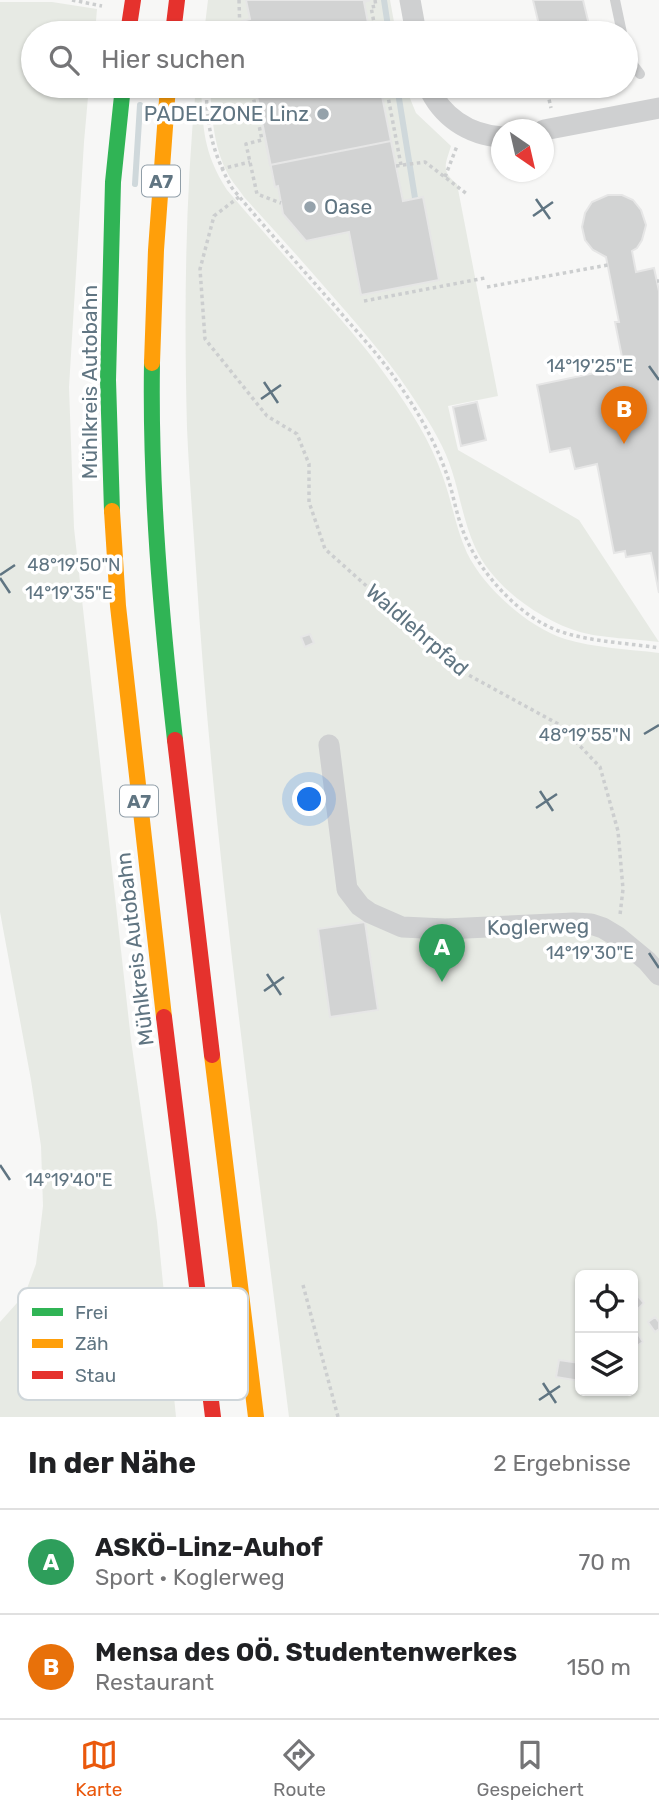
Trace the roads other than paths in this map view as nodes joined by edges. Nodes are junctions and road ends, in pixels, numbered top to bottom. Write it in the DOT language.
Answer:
graph roads {
  1 [pos="133,0"];
  2 [pos="177,0"];
  3 [pos="410,0"];
  4 [pos="615,0"];
  5 [pos="130,21"];
  6 [pos="174,21"];
  7 [pos="414,21"];
  8 [pos="619,21"];
  9 [pos="638,71"];
  10 [pos="640,74"];
  11 [pos="122,98"];
  12 [pos="167,98"];
  13 [pos="435,98"];
  14 [pos="659,108"];
  15 [pos="554,120"];
  16 [pos="491,136"];
  17 [pos="329,745"];
  18 [pos="659,975"];
  19 [pos="197,1288"];
  20 [pos="240,1288"];
  21 [pos="248,1351"];
  22 [pos="256,1417"];
  1 -- 5 [label="highway"];
  2 -- 6 [label="highway"];
  3 -- 7 [label="street"];
  4 -- 8 [label="lane"];
  9 -- 10 [label="lane"];
  11 -- 19 [label="highway, Mühlkreis Autobahn / A7"];
  12 -- 20 [label="highway, A7"];
  13 -- 16 [label="street"];
  14 -- 15 [label="street"];
  17 -- 18 [label="street, Koglerweg"];
  21 -- 22 [label="highway, A7"];
}
